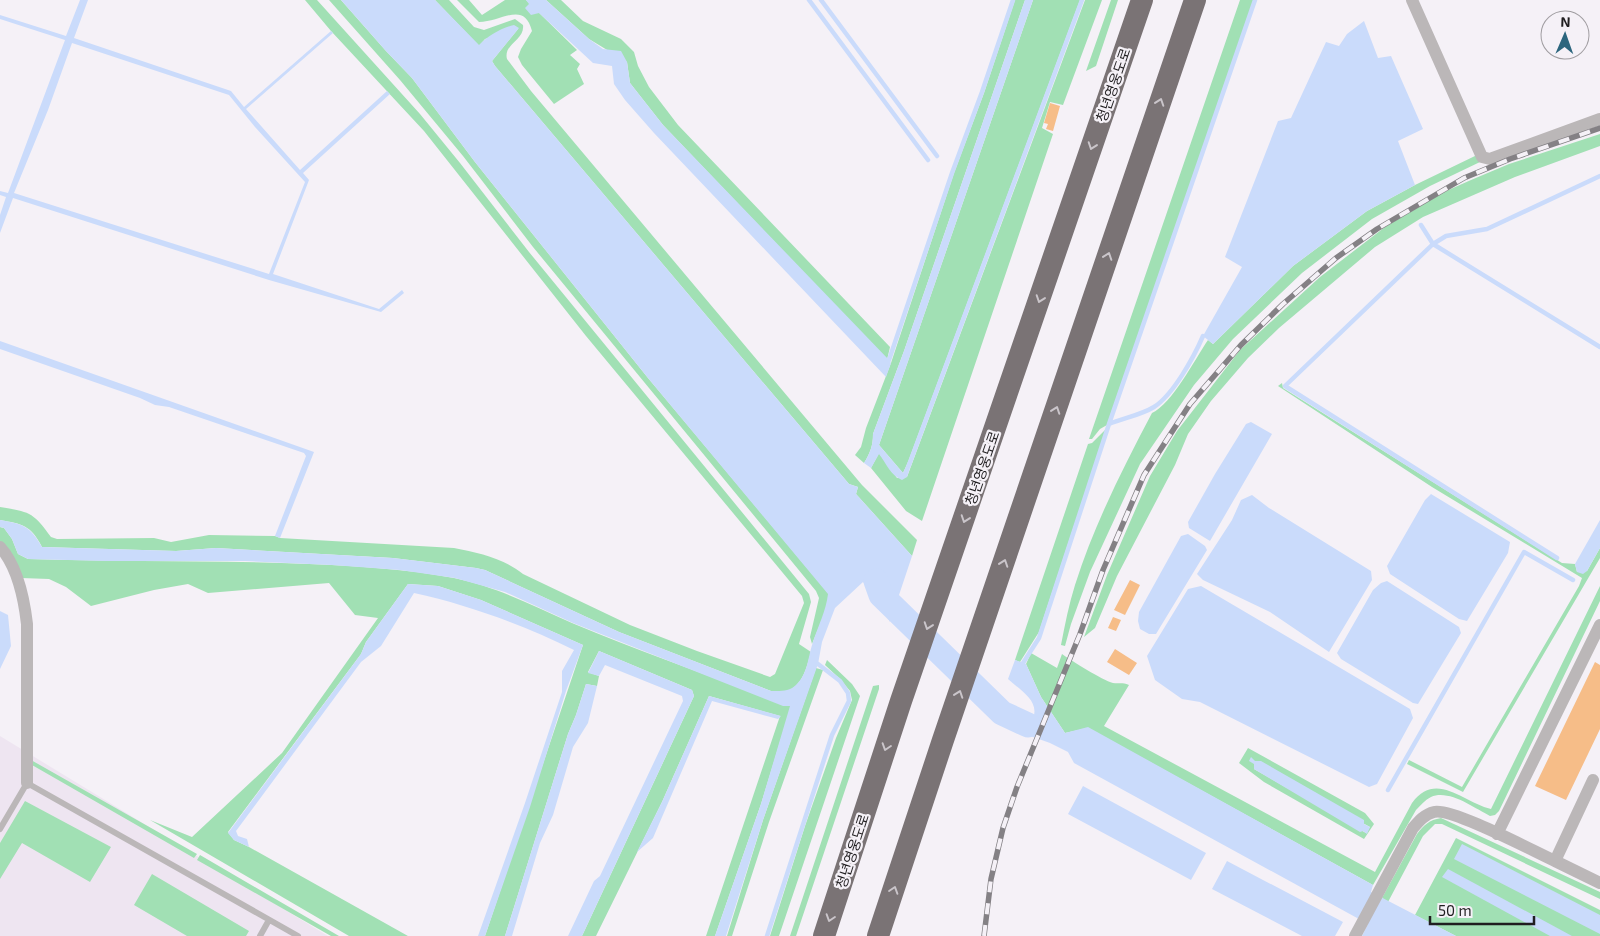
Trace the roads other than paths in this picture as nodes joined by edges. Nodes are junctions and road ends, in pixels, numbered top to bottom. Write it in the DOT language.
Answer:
graph roads {
  1 [pos="1142,0"];
  2 [pos="1195,0"];
  3 [pos="1412,0"];
  4 [pos="1600,119"];
  5 [pos="0,547"];
  6 [pos="1600,625"];
  7 [pos="1593,780"];
  8 [pos="27,784"];
  9 [pos="0,829"];
  10 [pos="1497,834"];
  11 [pos="1555,861"];
  12 [pos="1600,883"];
  13 [pos="269,920"];
  14 [pos="882,935"];
  15 [pos="260,936"];
  16 [pos="298,936"];
  17 [pos="824,936"];
  18 [pos="1355,936"];
  1 -- 17 [label="highway, 청년영웅도로, one-way"];
  14 -- 2 [label="highway, one-way"];
  3 -- 4 [label="street"];
  5 -- 8 [label="street"];
  6 -- 10 [label="street"];
  7 -- 11 [label="street"];
  8 -- 9 [label="lane"];
  8 -- 13 [label="lane"];
  10 -- 11 [label="street"];
  10 -- 18 [label="street"];
  11 -- 12 [label="street"];
  13 -- 15 [label="lane"];
  13 -- 16 [label="lane"];
}
